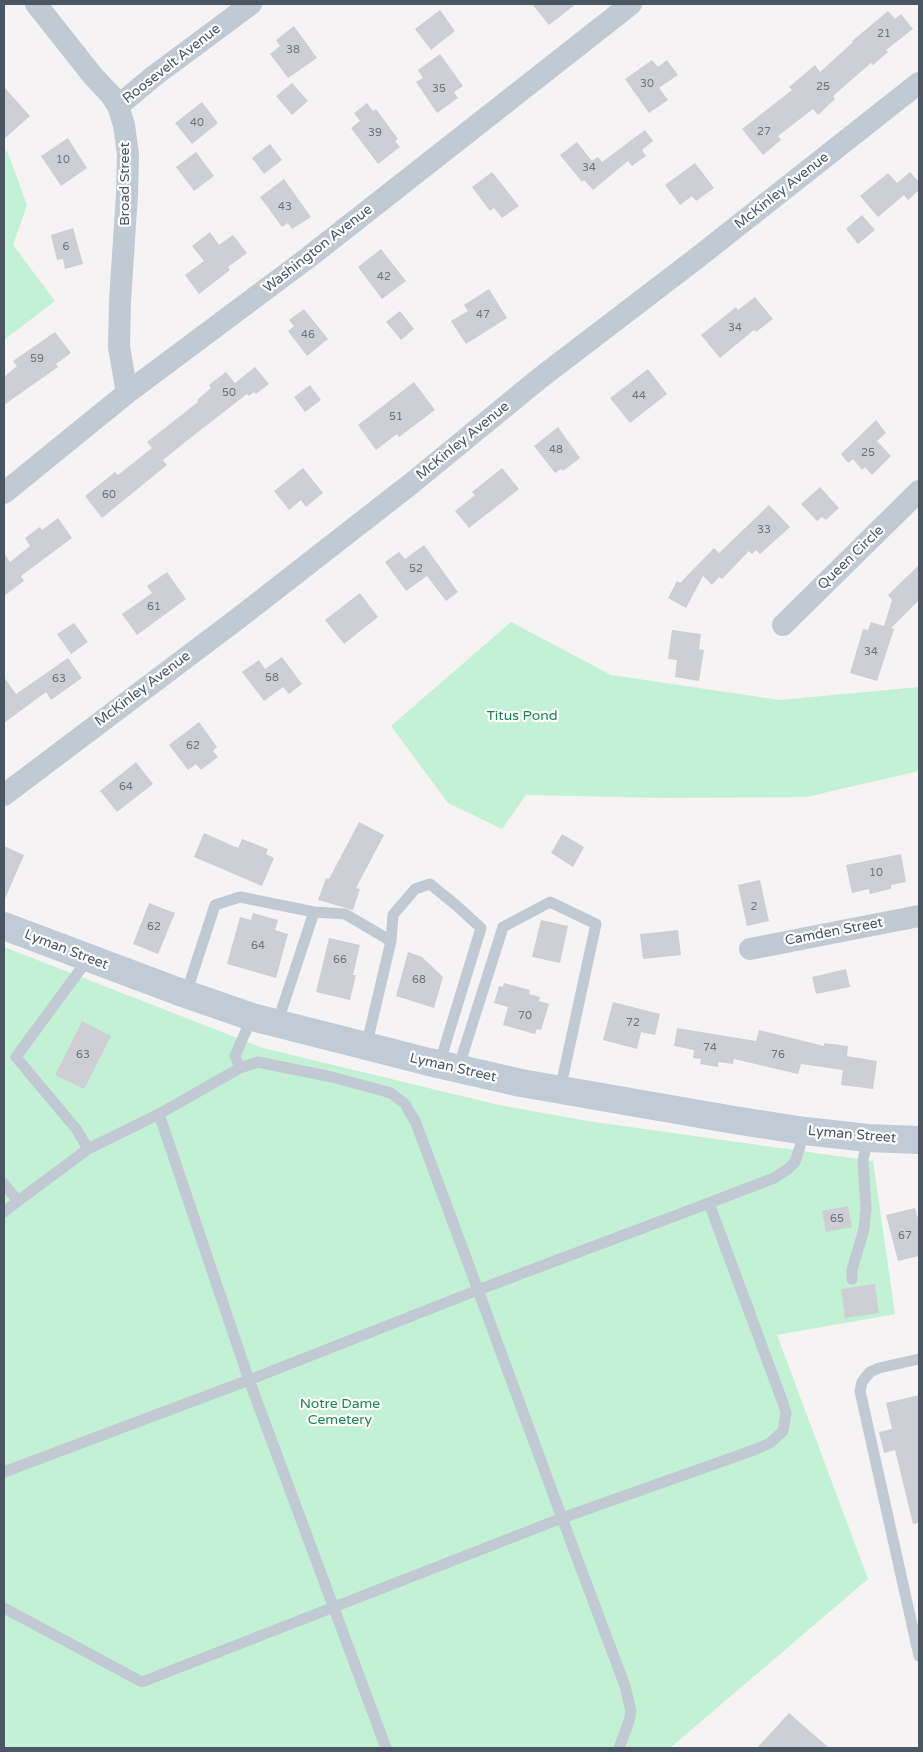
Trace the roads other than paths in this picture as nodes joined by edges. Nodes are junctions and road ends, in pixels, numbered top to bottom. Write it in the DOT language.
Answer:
graph roads {
  1 [pos="36,4"];
  2 [pos="251,4"];
  3 [pos="630,4"];
  4 [pos="919,83"];
  5 [pos="118,106"];
  6 [pos="127,393"];
  7 [pos="919,491"];
  8 [pos="4,493"];
  9 [pos="783,625"];
  10 [pos="4,795"];
  11 [pos="314,912"];
  12 [pos="919,916"];
  13 [pos="4,926"];
  14 [pos="391,941"];
  15 [pos="750,949"];
  16 [pos="88,959"];
  17 [pos="186,995"];
  18 [pos="264,1021"];
  19 [pos="366,1047"];
  20 [pos="449,1067"];
  21 [pos="240,1068"];
  22 [pos="560,1090"];
  23 [pos="160,1114"];
  24 [pos="805,1131"];
  25 [pos="868,1138"];
  26 [pos="919,1140"];
  27 [pos="88,1149"];
  28 [pos="4,1184"];
  29 [pos="18,1201"];
  30 [pos="709,1203"];
  31 [pos="4,1212"];
  32 [pos="852,1280"];
  33 [pos="478,1290"];
  34 [pos="919,1359"];
  35 [pos="249,1380"];
  36 [pos="4,1472"];
  37 [pos="562,1518"];
  38 [pos="334,1607"];
  39 [pos="4,1608"];
  40 [pos="919,1656"];
  41 [pos="386,1748"];
  42 [pos="619,1748"];
  1 -- 5 [label="street, Broad Street"];
  2 -- 5 [label="street, Roosevelt Avenue"];
  3 -- 6 [label="street, Washington Avenue"];
  4 -- 10 [label="street, McKinley Avenue"];
  5 -- 6 [label="street, Broad Street"];
  6 -- 8 [label="street, Washington Avenue"];
  7 -- 9 [label="street, Queen Circle"];
  11 -- 14 [label="lane"];
  11 -- 17 [label="lane"];
  11 -- 18 [label="lane"];
  12 -- 15 [label="street, Camden Street"];
  13 -- 16 [label="main road, Lyman Street"];
  14 -- 19 [label="lane"];
  14 -- 20 [label="lane"];
  16 -- 17 [label="main road, Lyman Street"];
  16 -- 27 [label="lane"];
  17 -- 18 [label="main road, Lyman Street"];
  18 -- 19 [label="main road, Lyman Street"];
  18 -- 21 [label="lane"];
  19 -- 20 [label="main road, Lyman Street"];
  20 -- 22 [label="main road, Lyman Street"];
  20 -- 22 [label="lane"];
  21 -- 23 [label="lane"];
  21 -- 33 [label="lane"];
  22 -- 24 [label="main road, Lyman Street"];
  23 -- 27 [label="lane"];
  23 -- 35 [label="lane"];
  24 -- 25 [label="main road, Lyman Street"];
  24 -- 30 [label="lane"];
  25 -- 26 [label="main road, Lyman Street"];
  25 -- 32 [label="lane"];
  27 -- 29 [label="lane"];
  28 -- 29 [label="lane"];
  29 -- 31 [label="lane"];
  30 -- 33 [label="lane"];
  30 -- 37 [label="lane"];
  33 -- 35 [label="lane"];
  33 -- 37 [label="lane"];
  34 -- 40 [label="lane"];
  35 -- 36 [label="lane"];
  35 -- 38 [label="lane"];
  37 -- 38 [label="lane"];
  37 -- 42 [label="lane"];
  38 -- 39 [label="lane"];
  38 -- 41 [label="lane"];
}
